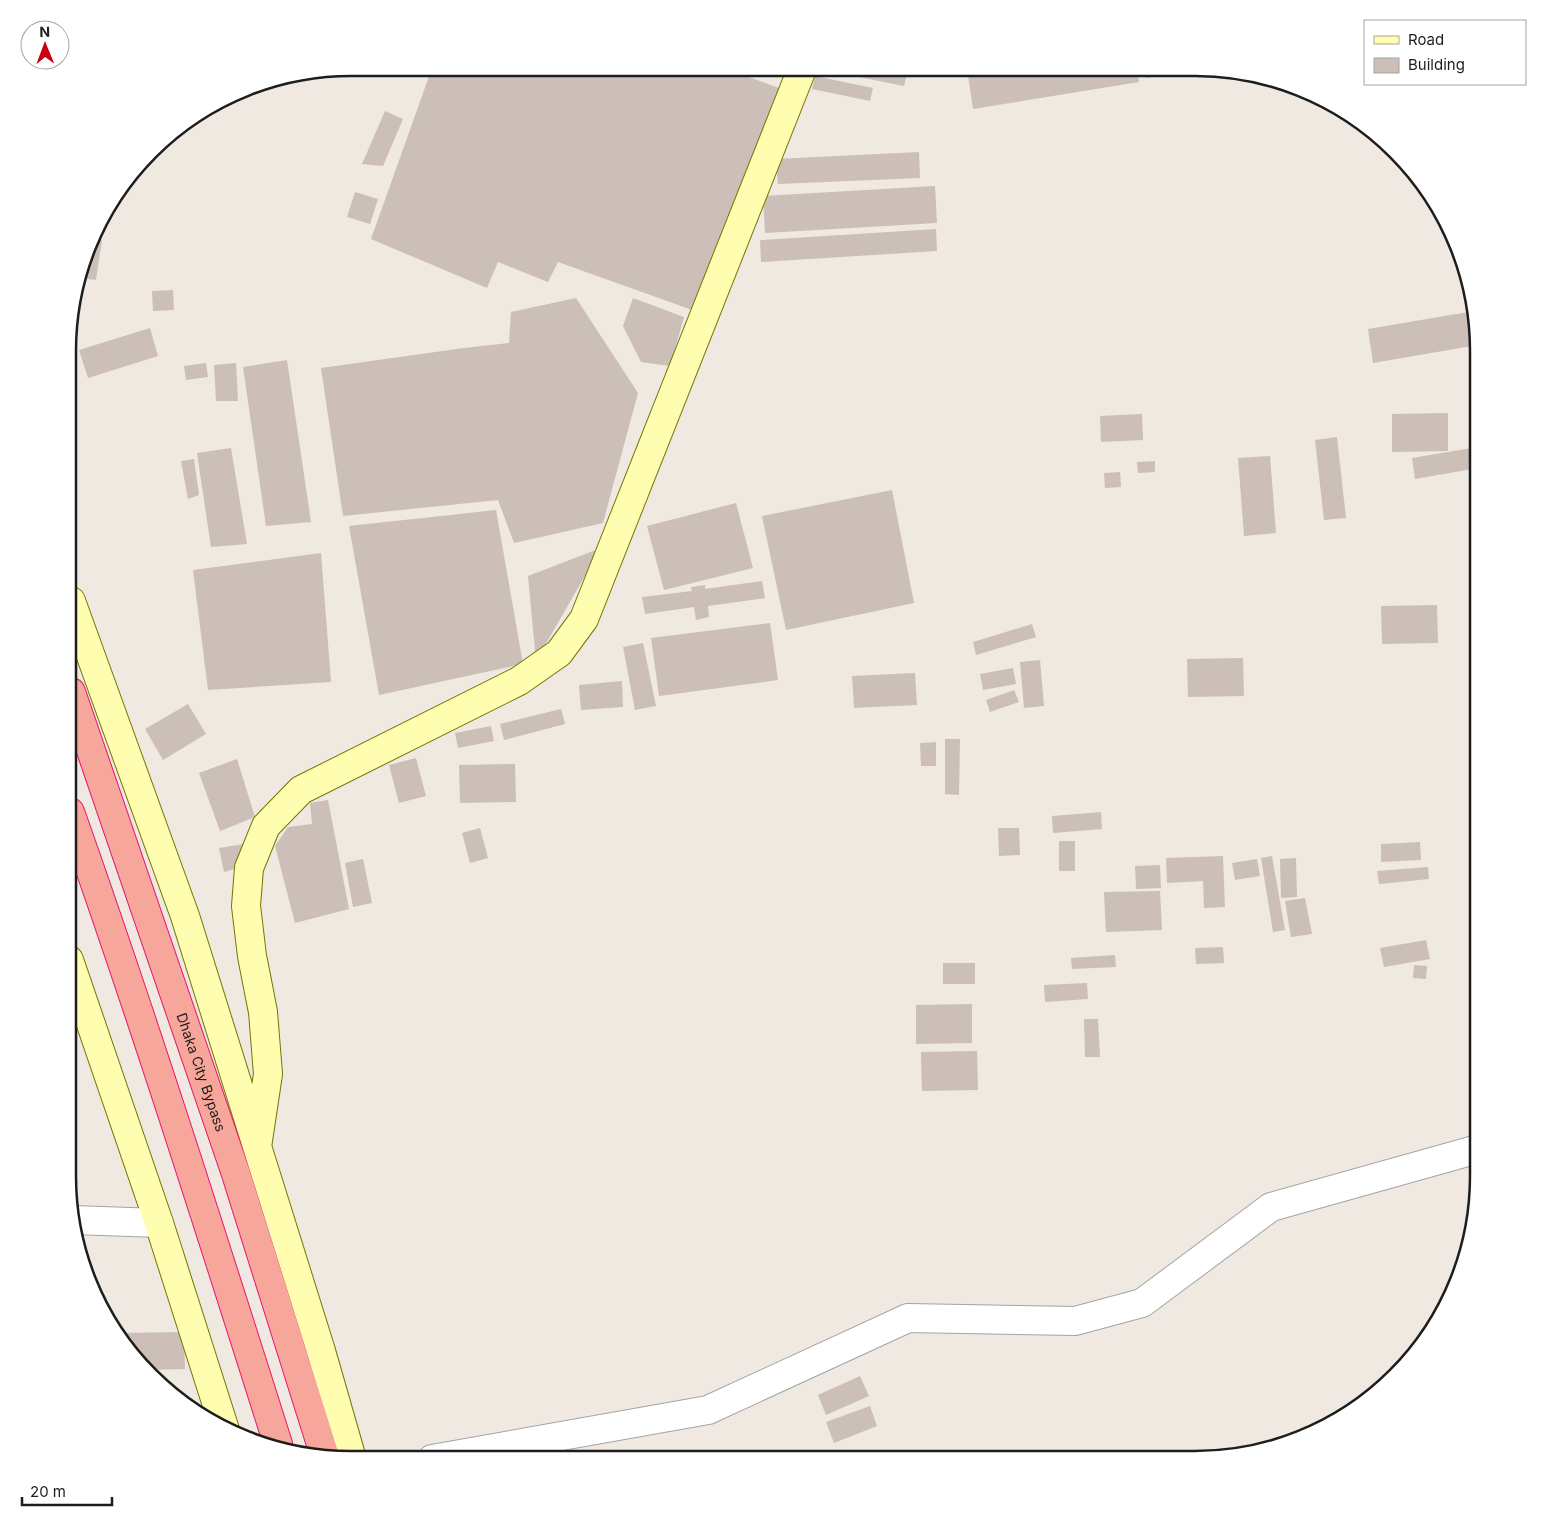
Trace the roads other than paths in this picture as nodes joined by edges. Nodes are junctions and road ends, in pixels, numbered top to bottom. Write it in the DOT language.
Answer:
graph roads {
  1 [pos="799,76"];
  2 [pos="76,615"];
  3 [pos="76,707"];
  4 [pos="76,829"];
  5 [pos="76,980"];
  6 [pos="257,1147"];
  7 [pos="1470,1151"];
  8 [pos="80,1220"];
  9 [pos="159,1223"];
  10 [pos="221,1418"];
  11 [pos="277,1440"];
  12 [pos="322,1449"];
  13 [pos="350,1451"];
  14 [pos="477,1451"];
  1 -- 6 [label="main road"];
  2 -- 6 [label="main road"];
  3 -- 12 [label="highway, Dhaka City Bypass"];
  4 -- 11 [label="highway"];
  5 -- 9 [label="main road"];
  6 -- 13 [label="main road"];
  7 -- 14 [label="street"];
  8 -- 9 [label="street"];
  9 -- 10 [label="main road"];
}
